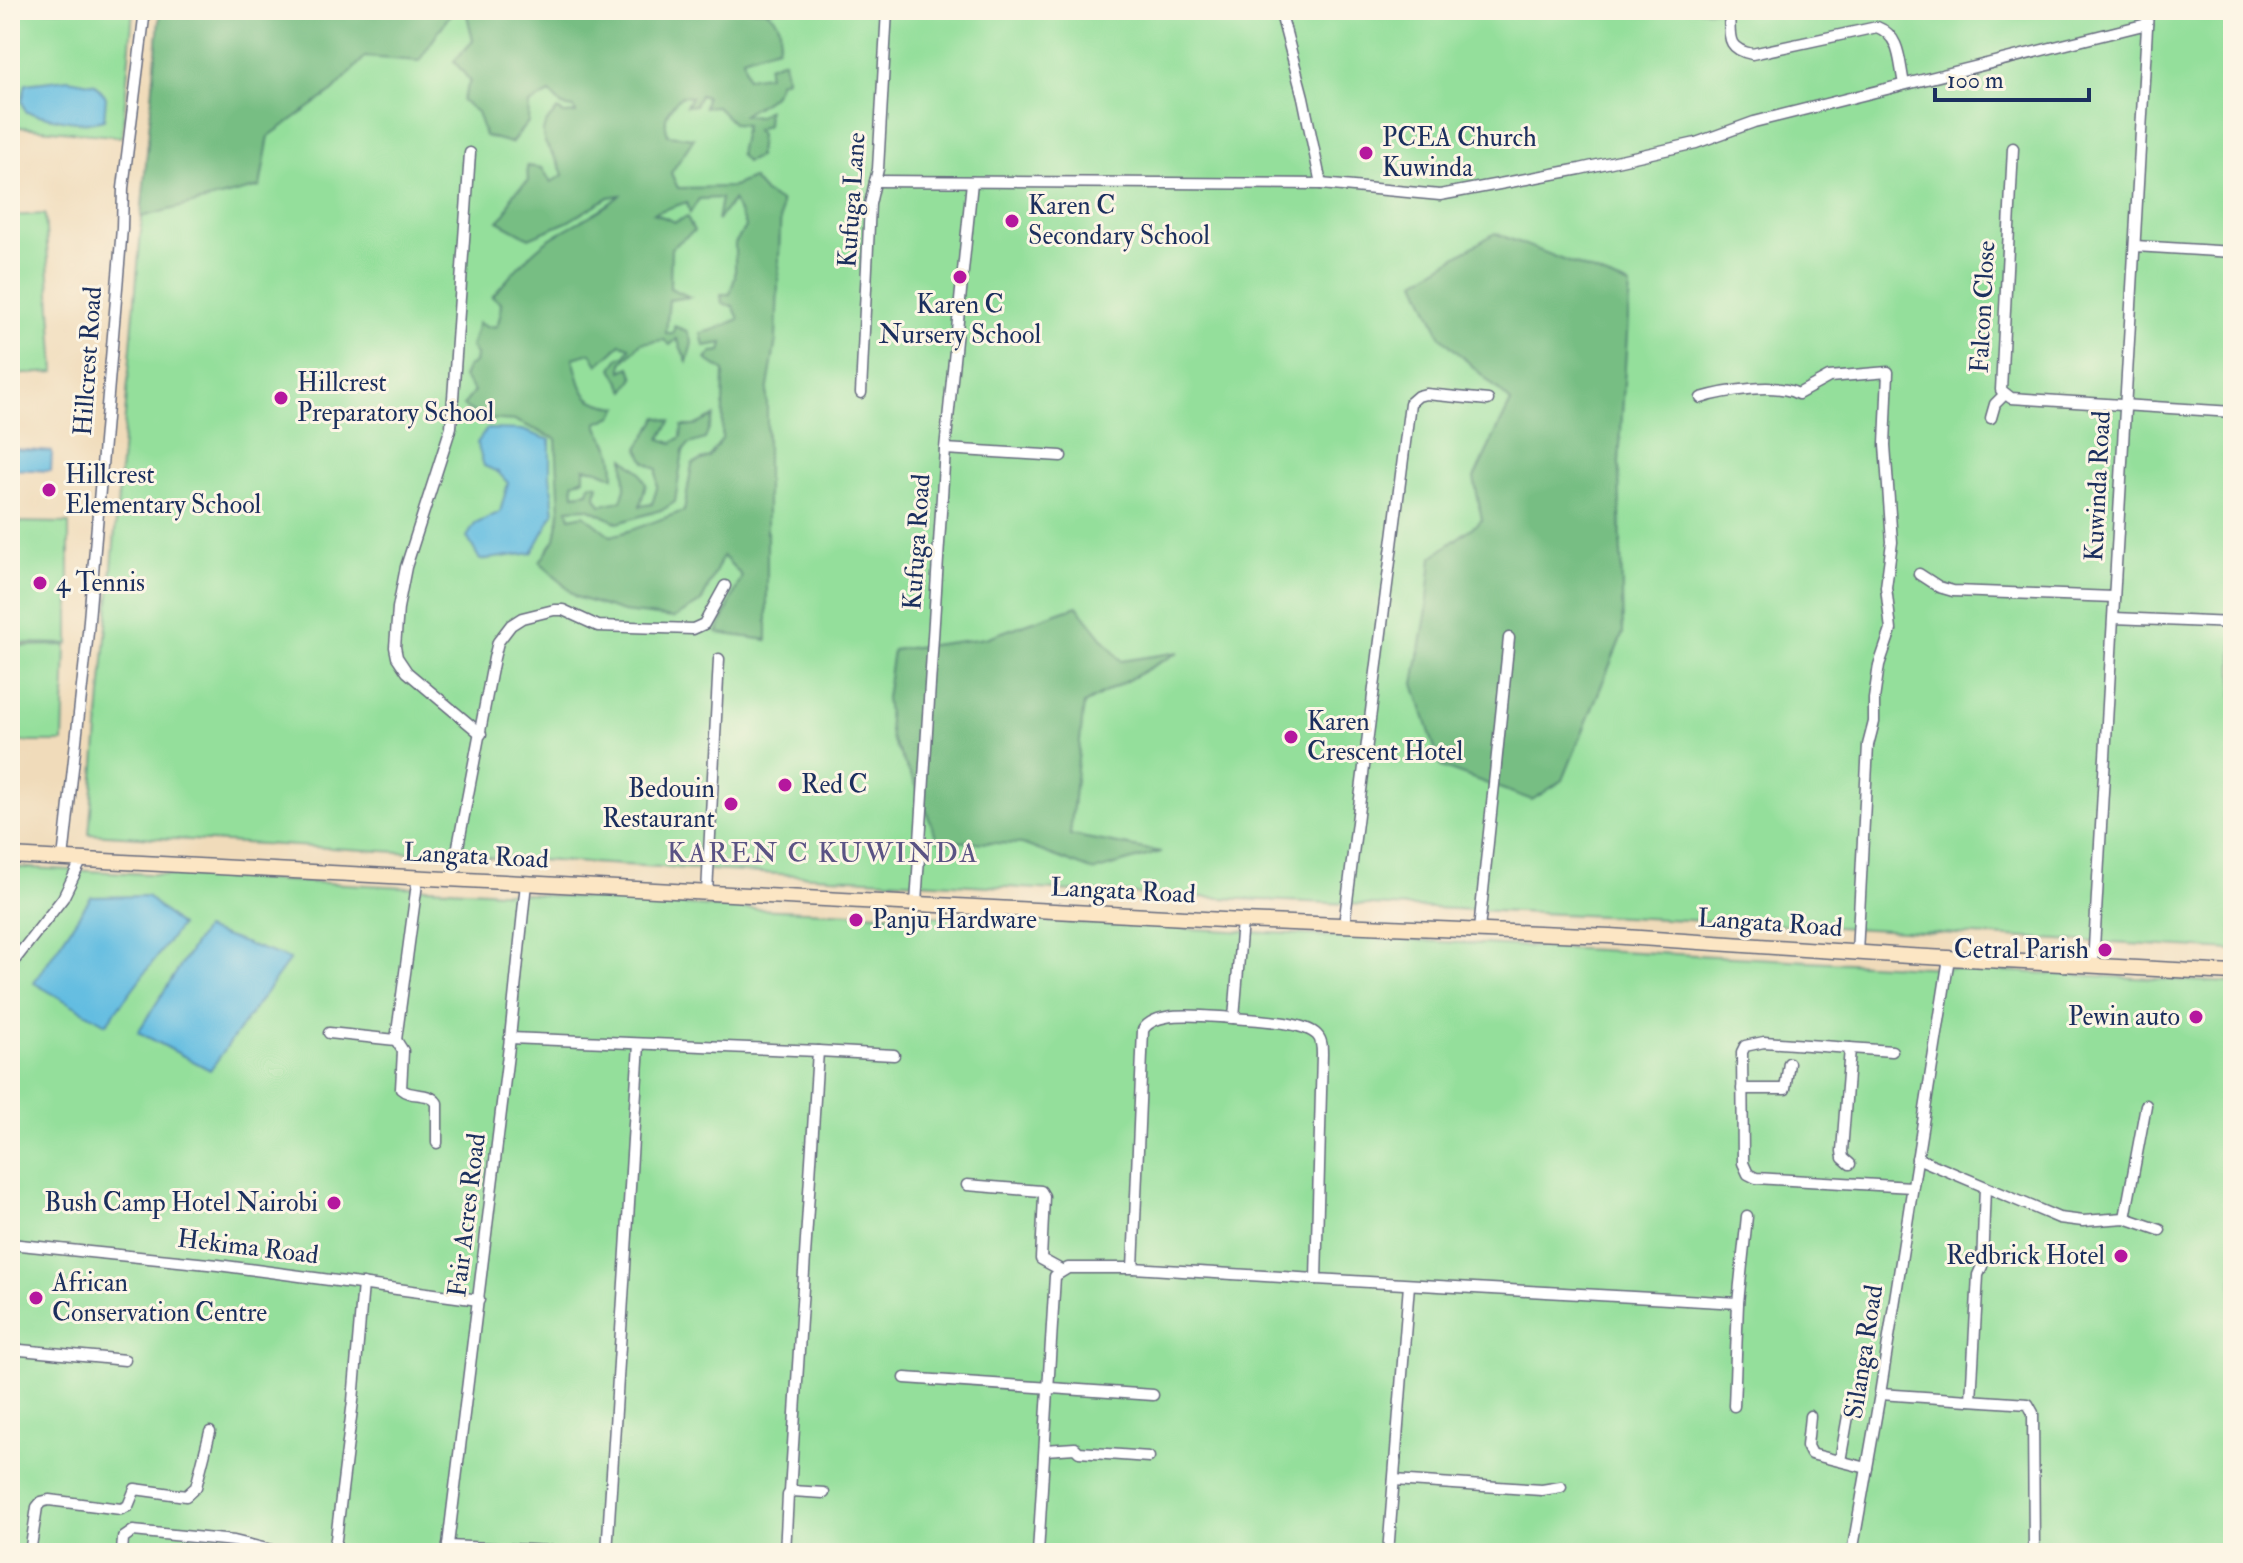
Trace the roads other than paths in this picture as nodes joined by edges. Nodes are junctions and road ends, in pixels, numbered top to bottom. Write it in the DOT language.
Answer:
graph roads {
  1 [pos="145,10"];
  2 [pos="887,10"];
  3 [pos="1280,10"];
  4 [pos="1729,10"];
  5 [pos="2148,10"];
  6 [pos="2147,24"];
  7 [pos="1904,84"];
  8 [pos="2013,148"];
  9 [pos="470,153"];
  10 [pos="875,181"];
  11 [pos="972,182"];
  12 [pos="1321,184"];
  13 [pos="2135,246"];
  14 [pos="2233,252"];
  15 [pos="861,393"];
  16 [pos="2004,395"];
  17 [pos="1701,398"];
  18 [pos="1488,400"];
  19 [pos="2125,404"];
  20 [pos="2233,412"];
  21 [pos="1991,418"];
  22 [pos="945,449"];
  23 [pos="1061,456"];
  24 [pos="1919,574"];
  25 [pos="725,586"];
  26 [pos="2114,597"];
  27 [pos="2114,618"];
  28 [pos="2233,623"];
  29 [pos="1509,638"];
  30 [pos="719,659"];
  31 [pos="481,734"];
  32 [pos="10,856"];
  33 [pos="63,859"];
  34 [pos="82,859"];
  35 [pos="418,876"];
  36 [pos="452,878"];
  37 [pos="526,883"];
  38 [pos="707,893"];
  39 [pos="916,904"];
  40 [pos="1242,921"];
  41 [pos="1344,925"];
  42 [pos="1479,930"];
  43 [pos="1857,953"];
  44 [pos="1949,958"];
  45 [pos="2093,965"];
  46 [pos="10,966"];
  47 [pos="2233,973"];
  48 [pos="1234,1018"];
  49 [pos="329,1033"];
  50 [pos="510,1038"];
  51 [pos="396,1040"];
  52 [pos="639,1044"];
  53 [pos="1850,1048"];
  54 [pos="818,1051"];
  55 [pos="1892,1051"];
  56 [pos="894,1055"];
  57 [pos="1789,1063"];
  58 [pos="1742,1089"];
  59 [pos="2146,1105"];
  60 [pos="437,1143"];
  61 [pos="1917,1158"];
  62 [pos="1850,1164"];
  63 [pos="967,1185"];
  64 [pos="1912,1187"];
  65 [pos="1985,1187"];
  66 [pos="1747,1216"];
  67 [pos="2125,1218"];
  68 [pos="2160,1230"];
  69 [pos="10,1244"];
  70 [pos="1133,1268"];
  71 [pos="1061,1270"];
  72 [pos="1316,1279"];
  73 [pos="363,1284"];
  74 [pos="1409,1285"];
  75 [pos="479,1300"];
  76 [pos="1738,1303"];
  77 [pos="10,1349"];
  78 [pos="125,1360"];
  79 [pos="905,1378"];
  80 [pos="1047,1386"];
  81 [pos="1880,1394"];
  82 [pos="1153,1395"];
  83 [pos="1971,1400"];
  84 [pos="1734,1406"];
  85 [pos="1810,1416"];
  86 [pos="1848,1416"];
  87 [pos="210,1432"];
  88 [pos="1045,1450"];
  89 [pos="1149,1457"];
  90 [pos="1840,1461"];
  91 [pos="1867,1468"];
  92 [pos="1394,1480"];
  93 [pos="1561,1487"];
  94 [pos="790,1492"];
  95 [pos="824,1493"];
  96 [pos="448,1550"];
  97 [pos="30,1553"];
  98 [pos="122,1553"];
  99 [pos="306,1553"];
  100 [pos="324,1553"];
  101 [pos="588,1553"];
  102 [pos="607,1553"];
  103 [pos="785,1553"];
  104 [pos="1038,1553"];
  105 [pos="1388,1553"];
  106 [pos="1852,1553"];
  107 [pos="2034,1553"];
  1 -- 33 [label="street, Hillcrest Road"];
  2 -- 10 [label="street, Kufuga Lane"];
  3 -- 12 [label="street"];
  4 -- 7 [label="street"];
  5 -- 6 [label="street, Kuwinda Road"];
  6 -- 7 [label="street"];
  6 -- 13 [label="street, Kuwinda Road"];
  7 -- 12 [label="street"];
  8 -- 16 [label="street, Falcon Close"];
  9 -- 31 [label="street"];
  10 -- 11 [label="street"];
  10 -- 15 [label="street, Kufuga Lane"];
  11 -- 12 [label="street"];
  11 -- 22 [label="street, Kufuga Road"];
  13 -- 14 [label="street"];
  13 -- 19 [label="street, Kuwinda Road"];
  16 -- 19 [label="street, Falcon Close"];
  16 -- 21 [label="street"];
  17 -- 43 [label="street"];
  18 -- 41 [label="street"];
  19 -- 20 [label="street, Falcon Close"];
  19 -- 26 [label="street, Kuwinda Road"];
  22 -- 23 [label="street"];
  22 -- 39 [label="street, Kufuga Road"];
  24 -- 26 [label="street"];
  25 -- 31 [label="street"];
  26 -- 27 [label="street, Kuwinda Road"];
  27 -- 28 [label="street"];
  27 -- 45 [label="street, Kuwinda Road"];
  29 -- 42 [label="street"];
  30 -- 38 [label="street"];
  31 -- 36 [label="street"];
  32 -- 33 [label="main road, Langata Road"];
  33 -- 34 [label="main road, Langata Road"];
  34 -- 35 [label="main road, Langata Road"];
  34 -- 46 [label="street"];
  35 -- 36 [label="main road, Langata Road"];
  35 -- 51 [label="street"];
  36 -- 37 [label="main road, Langata Road"];
  37 -- 38 [label="main road, Langata Road"];
  37 -- 50 [label="street, Fair Acres Road"];
  38 -- 39 [label="main road, Langata Road"];
  39 -- 40 [label="main road, Langata Road"];
  40 -- 41 [label="main road, Langata Road"];
  40 -- 48 [label="street"];
  41 -- 42 [label="main road, Langata Road"];
  42 -- 43 [label="main road, Langata Road"];
  43 -- 44 [label="main road, Langata Road"];
  44 -- 45 [label="main road, Langata Road"];
  44 -- 61 [label="street, Silanga Road"];
  45 -- 47 [label="main road, Langata Road"];
  48 -- 70 [label="street"];
  48 -- 72 [label="street"];
  49 -- 51 [label="street"];
  50 -- 52 [label="street"];
  50 -- 75 [label="street, Fair Acres Road"];
  51 -- 60 [label="street"];
  52 -- 54 [label="street"];
  52 -- 102 [label="street"];
  53 -- 55 [label="street"];
  53 -- 58 [label="street"];
  53 -- 62 [label="street"];
  54 -- 56 [label="street"];
  54 -- 94 [label="street"];
  57 -- 58 [label="street"];
  58 -- 64 [label="street"];
  59 -- 67 [label="street"];
  61 -- 64 [label="street, Silanga Road"];
  61 -- 65 [label="street"];
  63 -- 71 [label="street"];
  64 -- 81 [label="street, Silanga Road"];
  65 -- 67 [label="street"];
  65 -- 83 [label="street"];
  66 -- 76 [label="street"];
  67 -- 68 [label="street"];
  69 -- 73 [label="street, Hekima Road"];
  70 -- 71 [label="street"];
  70 -- 72 [label="street"];
  71 -- 80 [label="street"];
  72 -- 74 [label="street"];
  73 -- 75 [label="street, Hekima Road"];
  73 -- 100 [label="street"];
  74 -- 76 [label="street"];
  74 -- 92 [label="street"];
  75 -- 96 [label="street, Fair Acres Road"];
  76 -- 84 [label="street"];
  77 -- 78 [label="street"];
  79 -- 80 [label="street"];
  80 -- 82 [label="street"];
  80 -- 88 [label="street"];
  81 -- 83 [label="street"];
  81 -- 91 [label="street, Silanga Road"];
  83 -- 107 [label="street"];
  85 -- 90 [label="street"];
  86 -- 90 [label="street"];
  87 -- 97 [label="street"];
  88 -- 89 [label="street"];
  88 -- 104 [label="street"];
  90 -- 91 [label="street"];
  91 -- 106 [label="street, Silanga Road"];
  92 -- 93 [label="street"];
  92 -- 105 [label="street"];
  94 -- 95 [label="street"];
  94 -- 103 [label="street"];
  96 -- 101 [label="street"];
  98 -- 99 [label="street"];
}
